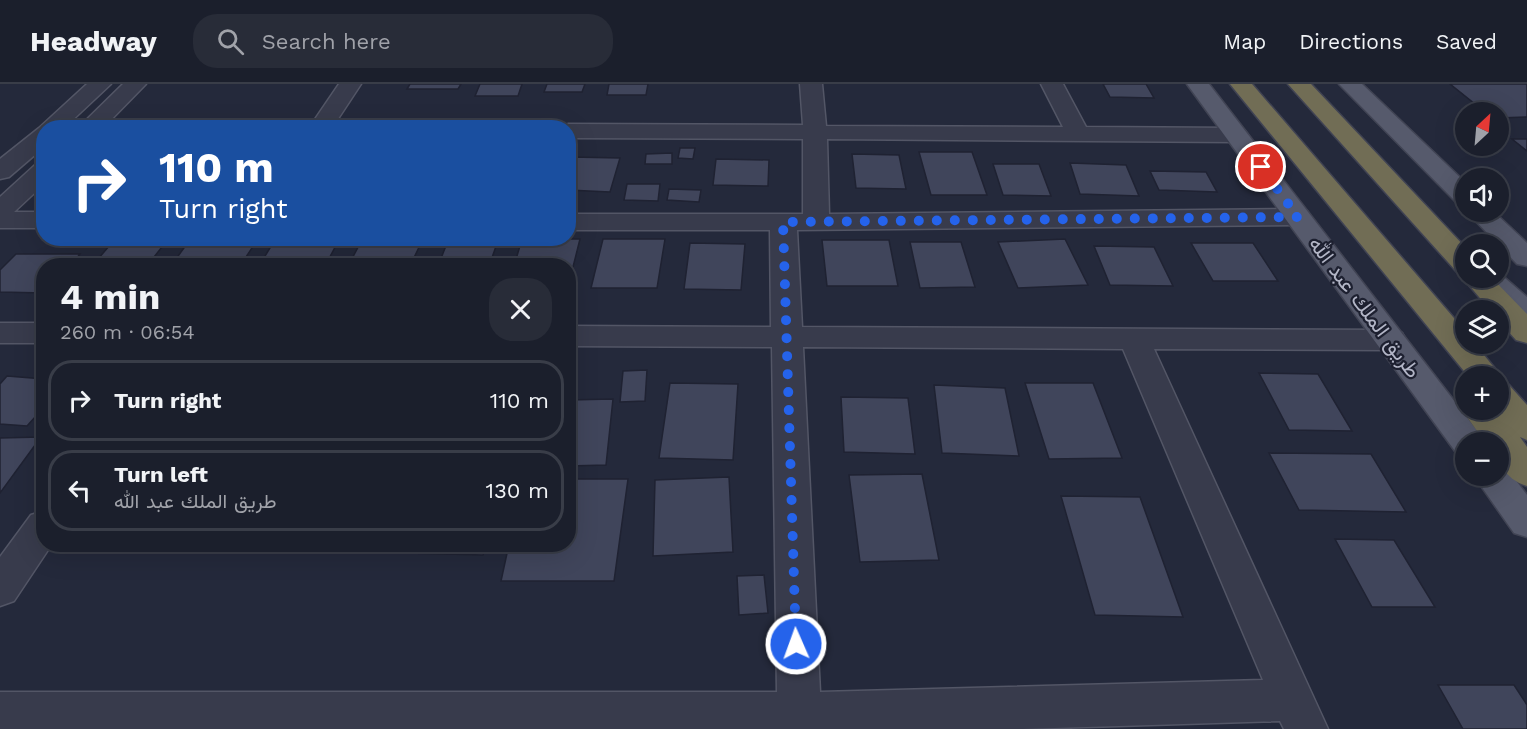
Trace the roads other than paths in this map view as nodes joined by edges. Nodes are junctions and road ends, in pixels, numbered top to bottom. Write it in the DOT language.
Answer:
graph roads {
  1 [pos="100,84"];
  2 [pos="135,84"];
  3 [pos="350,84"];
  4 [pos="811,84"];
  5 [pos="1052,84"];
  6 [pos="1198,84"];
  7 [pos="1241,84"];
  8 [pos="1299,84"];
  9 [pos="1350,84"];
  10 [pos="59,120"];
  11 [pos="97,120"];
  12 [pos="325,120"];
  13 [pos="576,131"];
  14 [pos="815,132"];
  15 [pos="36,133"];
  16 [pos="1078,134"];
  17 [pos="1236,135"];
  18 [pos="10,137"];
  19 [pos="36,140"];
  20 [pos="0,172"];
  21 [pos="36,177"];
  22 [pos="1455,187"];
  23 [pos="0,211"];
  24 [pos="1349,215"];
  25 [pos="1421,216"];
  26 [pos="1298,217"];
  27 [pos="0,220"];
  28 [pos="36,220"];
  29 [pos="576,222"];
  30 [pos="800,222"];
  31 [pos="1489,222"];
  32 [pos="1455,247"];
  33 [pos="1455,253"];
  34 [pos="1527,258"];
  35 [pos="1486,288"];
  36 [pos="1499,288"];
  37 [pos="1527,313"];
  38 [pos="0,333"];
  39 [pos="36,333"];
  40 [pos="1527,333"];
  41 [pos="576,336"];
  42 [pos="785,337"];
  43 [pos="1134,339"];
  44 [pos="1390,340"];
  45 [pos="1477,366"];
  46 [pos="1455,374"];
  47 [pos="1509,406"];
  48 [pos="1487,420"];
  49 [pos="1527,427"];
  50 [pos="1459,432"];
  51 [pos="1527,472"];
  52 [pos="1500,486"];
  53 [pos="1527,522"];
  54 [pos="36,537"];
  55 [pos="0,589"];
  56 [pos="0,714"];
  57 [pos="1299,715"];
  58 [pos="235,721"];
  59 [pos="799,722"];
  1 -- 10 [label="street"];
  2 -- 11 [label="street"];
  3 -- 12 [label="street"];
  4 -- 14 [label="street"];
  5 -- 16 [label="street"];
  6 -- 17 [label="main road, طريق الملك عبد الله"];
  7 -- 24 [label="highway, طريق الملك عبد الله"];
  8 -- 25 [label="highway"];
  9 -- 22 [label="main road"];
  13 -- 14 [label="street"];
  14 -- 16 [label="street"];
  14 -- 30 [label="street"];
  15 -- 18 [label="street"];
  16 -- 17 [label="street"];
  17 -- 26 [label="main road, طريق الملك عبد الله"];
  19 -- 20 [label="street"];
  21 -- 23 [label="street"];
  24 -- 45 [label="highway, طريق الملك عبد الله"];
  24 -- 46 [label="highway"];
  25 -- 32 [label="main road"];
  25 -- 33 [label="highway"];
  26 -- 30 [label="street"];
  26 -- 44 [label="main road, طريق الملك عبد الله"];
  27 -- 28 [label="street"];
  29 -- 30 [label="street"];
  30 -- 42 [label="street"];
  31 -- 34 [label="main road"];
  35 -- 40 [label="highway"];
  36 -- 37 [label="main road"];
  38 -- 39 [label="street"];
  41 -- 42 [label="street"];
  42 -- 43 [label="street"];
  42 -- 59 [label="street"];
  43 -- 44 [label="street"];
  43 -- 57 [label="street"];
  44 -- 50 [label="main road, طريق الملك عبد الله"];
  47 -- 49 [label="highway"];
  48 -- 51 [label="highway"];
  52 -- 53 [label="main road"];
  54 -- 55 [label="street"];
  56 -- 58 [label="street"];
  57 -- 59 [label="street"];
  58 -- 59 [label="street"];
}
